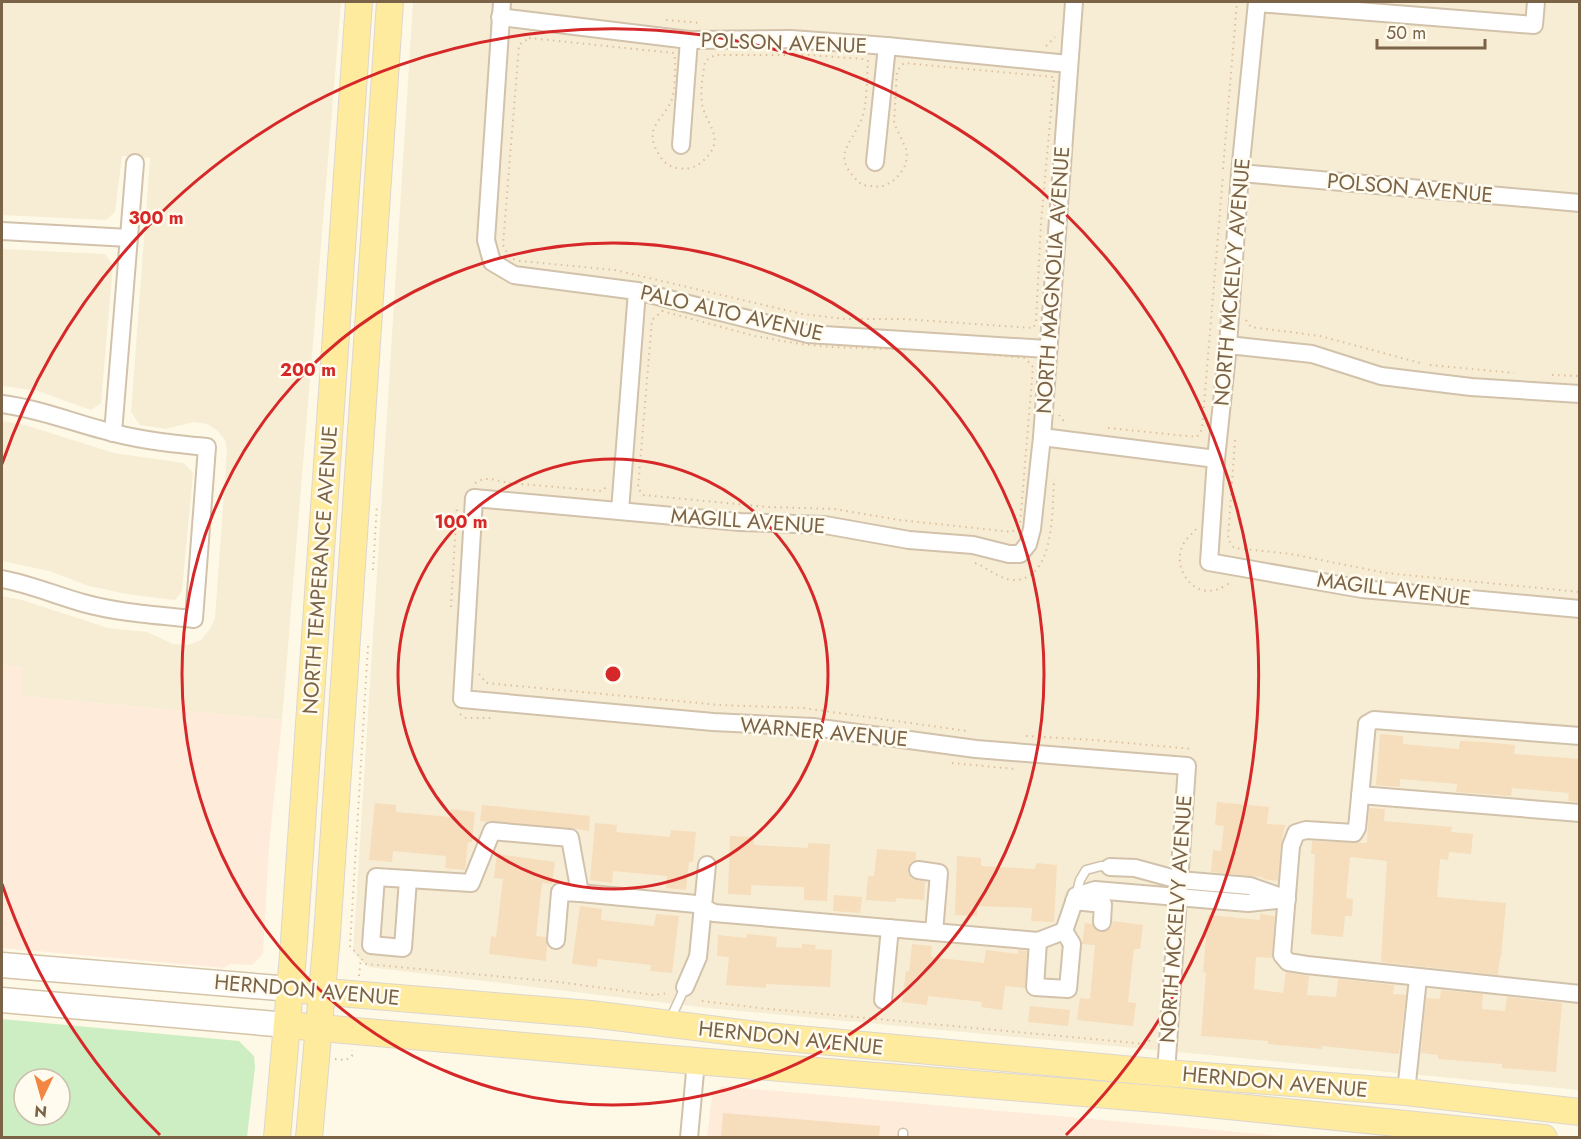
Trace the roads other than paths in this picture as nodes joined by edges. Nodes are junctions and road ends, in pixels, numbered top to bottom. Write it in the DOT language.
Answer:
graph roads {
  1 [pos="359,2"];
  2 [pos="390,2"];
  3 [pos="1074,2"];
  4 [pos="1257,2"];
  5 [pos="1536,2"];
  6 [pos="501,9"];
  7 [pos="689,40"];
  8 [pos="887,46"];
  9 [pos="1069,64"];
  10 [pos="681,145"];
  11 [pos="875,162"];
  12 [pos="135,163"];
  13 [pos="1240,173"];
  14 [pos="1580,203"];
  15 [pos="2,231"];
  16 [pos="129,238"];
  17 [pos="637,291"];
  18 [pos="1228,345"];
  19 [pos="1047,350"];
  20 [pos="1580,394"];
  21 [pos="2,404"];
  22 [pos="113,433"];
  23 [pos="1042,437"];
  24 [pos="1216,459"];
  25 [pos="621,511"];
  26 [pos="1020,554"];
  27 [pos="1209,562"];
  28 [pos="2,579"];
  29 [pos="1580,609"];
  30 [pos="462,699"];
  31 [pos="1580,736"];
  32 [pos="1186,766"];
  33 [pos="1360,795"];
  34 [pos="1580,813"];
  35 [pos="707,865"];
  36 [pos="1110,867"];
  37 [pos="918,870"];
  38 [pos="408,879"];
  39 [pos="1178,888"];
  40 [pos="580,893"];
  41 [pos="1075,899"];
  42 [pos="1287,899"];
  43 [pos="704,908"];
  44 [pos="1102,922"];
  45 [pos="890,928"];
  46 [pos="1064,931"];
  47 [pos="934,932"];
  48 [pos="556,940"];
  49 [pos="1038,941"];
  50 [pos="2,965"];
  51 [pos="1418,978"];
  52 [pos="685,987"];
  53 [pos="291,989"];
  54 [pos="322,992"];
  55 [pos="1580,994"];
  56 [pos="2,1000"];
  57 [pos="883,1000"];
  58 [pos="287,1024"];
  59 [pos="668,1025"];
  60 [pos="319,1027"];
  61 [pos="696,1061"];
  62 [pos="1166,1073"];
  63 [pos="951,1081"];
  64 [pos="1406,1092"];
  65 [pos="1168,1100"];
  66 [pos="1580,1112"];
  67 [pos="277,1137"];
  68 [pos="309,1137"];
  69 [pos="689,1137"];
  70 [pos="1544,1137"];
  1 -- 53 [label="main road, NORTH TEMPERANCE AVENUE"];
  2 -- 54 [label="main road, NORTH TEMPERANCE AVENUE"];
  3 -- 9 [label="street, NORTH MAGNOLIA AVENUE"];
  4 -- 5 [label="street"];
  4 -- 13 [label="street, NORTH MCKELVY AVENUE"];
  6 -- 7 [label="street, POLSON AVENUE"];
  6 -- 17 [label="street, PALO ALTO AVENUE"];
  7 -- 8 [label="street, POLSON AVENUE"];
  7 -- 10 [label="street"];
  8 -- 9 [label="street, POLSON AVENUE"];
  8 -- 11 [label="street"];
  9 -- 19 [label="street, NORTH MAGNOLIA AVENUE"];
  12 -- 16 [label="street"];
  13 -- 14 [label="street, POLSON AVENUE"];
  13 -- 18 [label="street, NORTH MCKELVY AVENUE"];
  15 -- 16 [label="street"];
  16 -- 22 [label="street"];
  17 -- 19 [label="street, PALO ALTO AVENUE"];
  17 -- 25 [label="street"];
  18 -- 20 [label="street"];
  18 -- 24 [label="street, NORTH MCKELVY AVENUE"];
  19 -- 23 [label="street, NORTH MAGNOLIA AVENUE"];
  21 -- 22 [label="street"];
  22 -- 28 [label="street"];
  23 -- 24 [label="street"];
  23 -- 26 [label="street, NORTH MAGNOLIA AVENUE"];
  24 -- 27 [label="street, NORTH MCKELVY AVENUE"];
  25 -- 26 [label="street, MAGILL AVENUE"];
  25 -- 30 [label="street, MAGILL AVENUE"];
  27 -- 29 [label="street, MAGILL AVENUE"];
  30 -- 32 [label="street, WARNER AVENUE"];
  31 -- 33 [label="street"];
  32 -- 39 [label="street, NORTH MCKELVY AVENUE"];
  33 -- 34 [label="street"];
  33 -- 42 [label="street"];
  35 -- 43 [label="street"];
  36 -- 39 [label="street"];
  36 -- 41 [label="lane"];
  37 -- 47 [label="street"];
  38 -- 40 [label="street"];
  39 -- 41 [label="street"];
  39 -- 42 [label="street"];
  39 -- 62 [label="street, NORTH MCKELVY AVENUE"];
  40 -- 43 [label="street"];
  40 -- 48 [label="street"];
  41 -- 44 [label="street"];
  41 -- 46 [label="street"];
  42 -- 51 [label="street"];
  43 -- 45 [label="street"];
  43 -- 52 [label="street"];
  45 -- 47 [label="street"];
  45 -- 57 [label="street"];
  46 -- 49 [label="street"];
  46 -- 49 [label="street"];
  47 -- 49 [label="street"];
  50 -- 53 [label="main road, HERNDON AVENUE"];
  51 -- 55 [label="street"];
  51 -- 64 [label="street"];
  52 -- 59 [label="lane"];
  53 -- 54 [label="main road, HERNDON AVENUE"];
  53 -- 58 [label="main road, NORTH TEMPERANCE AVENUE"];
  54 -- 59 [label="main road, HERNDON AVENUE"];
  54 -- 60 [label="main road, NORTH TEMPERANCE AVENUE"];
  56 -- 58 [label="main road, HERNDON AVENUE"];
  58 -- 60 [label="main road, HERNDON AVENUE"];
  58 -- 67 [label="main road, NORTH TEMPERANCE AVENUE"];
  59 -- 62 [label="main road, HERNDON AVENUE"];
  60 -- 61 [label="main road, HERNDON AVENUE"];
  60 -- 68 [label="main road, NORTH TEMPERANCE AVENUE"];
  61 -- 63 [label="main road, HERNDON AVENUE"];
  61 -- 69 [label="street"];
  62 -- 63 [label="main road"];
  62 -- 64 [label="main road, HERNDON AVENUE"];
  63 -- 65 [label="main road, HERNDON AVENUE"];
  64 -- 65 [label="main road"];
  64 -- 66 [label="main road, HERNDON AVENUE"];
  65 -- 70 [label="main road, HERNDON AVENUE"];
}
